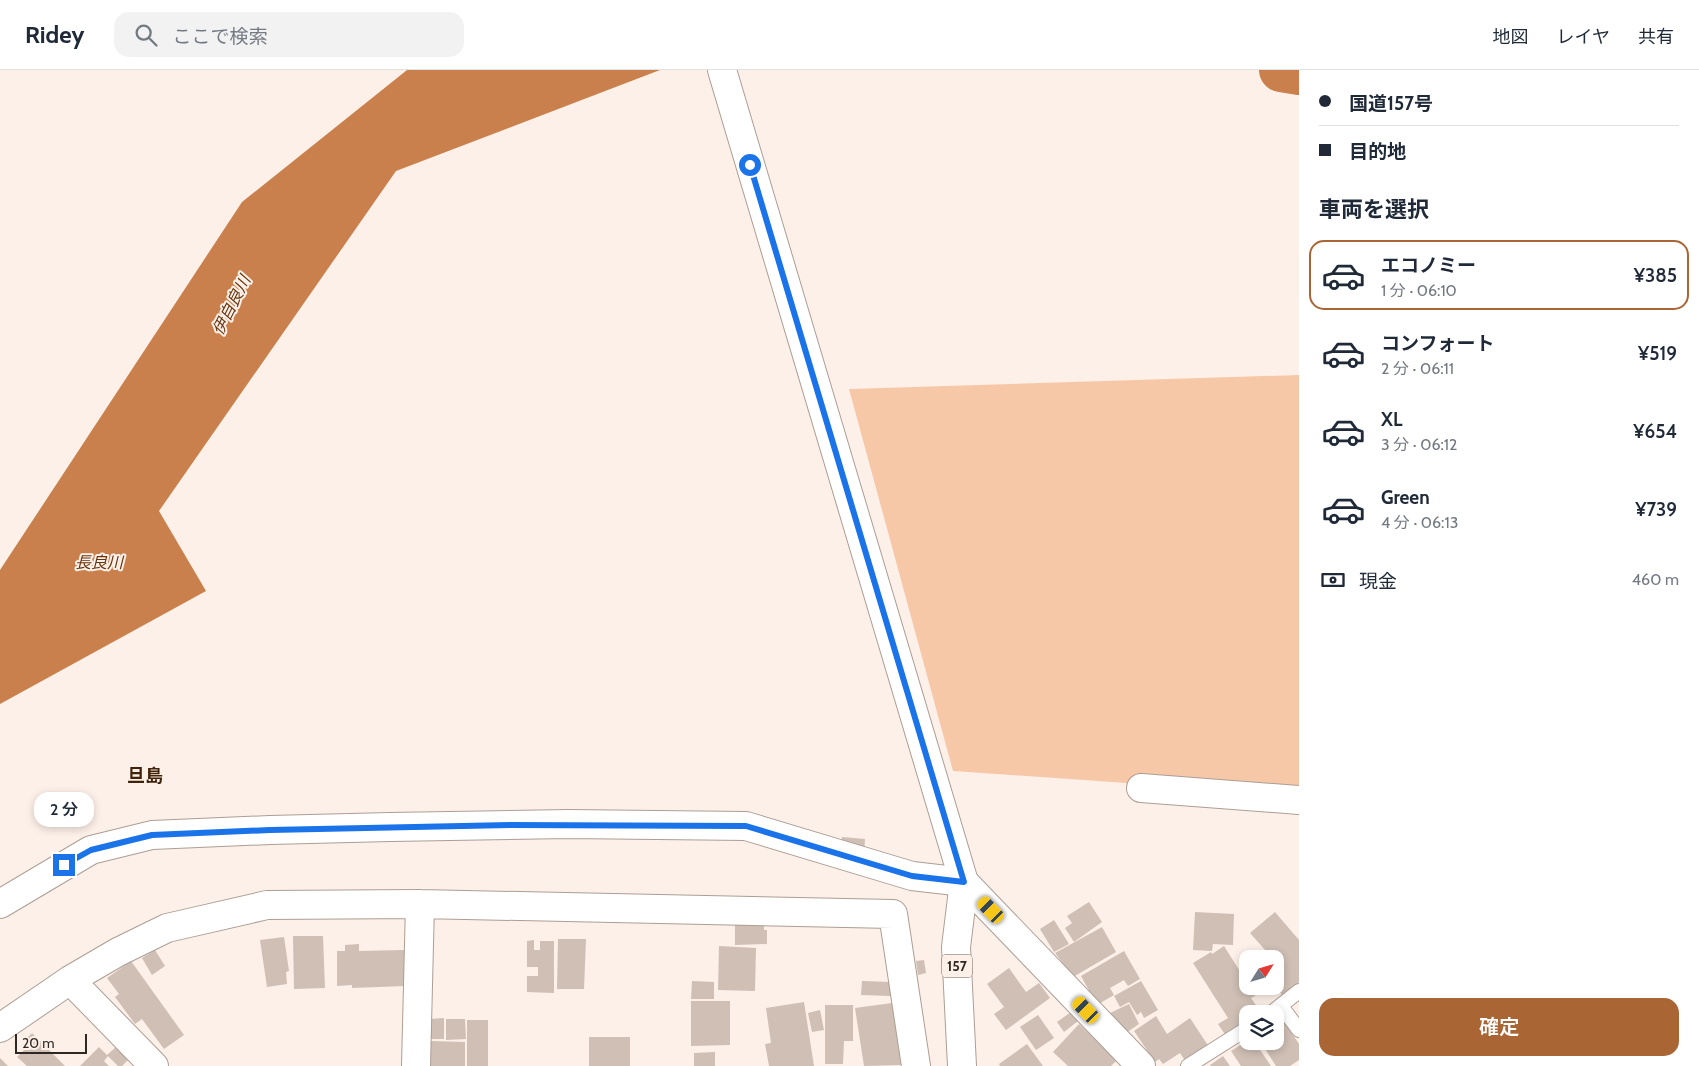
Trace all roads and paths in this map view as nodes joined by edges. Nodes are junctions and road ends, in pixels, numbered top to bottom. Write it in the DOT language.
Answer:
graph roads {
  1 [pos="722,70"];
  2 [pos="1141,788"];
  3 [pos="1299,800"];
  4 [pos="961,874"];
  5 [pos="0,904"];
  6 [pos="420,904"];
  7 [pos="70,980"];
  8 [pos="1299,991"];
  9 [pos="1281,1005"];
  10 [pos="1284,1018"];
  11 [pos="0,1028"];
  12 [pos="1299,1030"];
  13 [pos="1239,1034"];
  14 [pos="154,1066"];
  15 [pos="416,1066"];
  16 [pos="916,1066"];
  17 [pos="962,1066"];
  18 [pos="1140,1066"];
  19 [pos="1188,1066"];
  1 -- 4 [label="main road, 157"];
  2 -- 3 [label="main road"];
  4 -- 5 [label="main road"];
  4 -- 17 [label="main road, 157"];
  4 -- 18 [label="main road"];
  6 -- 7 [label="main road"];
  6 -- 15 [label="main road"];
  6 -- 16 [label="main road"];
  7 -- 11 [label="main road"];
  7 -- 14 [label="main road"];
  8 -- 9 [label="lane"];
  10 -- 12 [label="lane"];
  13 -- 19 [label="lane"];
}
